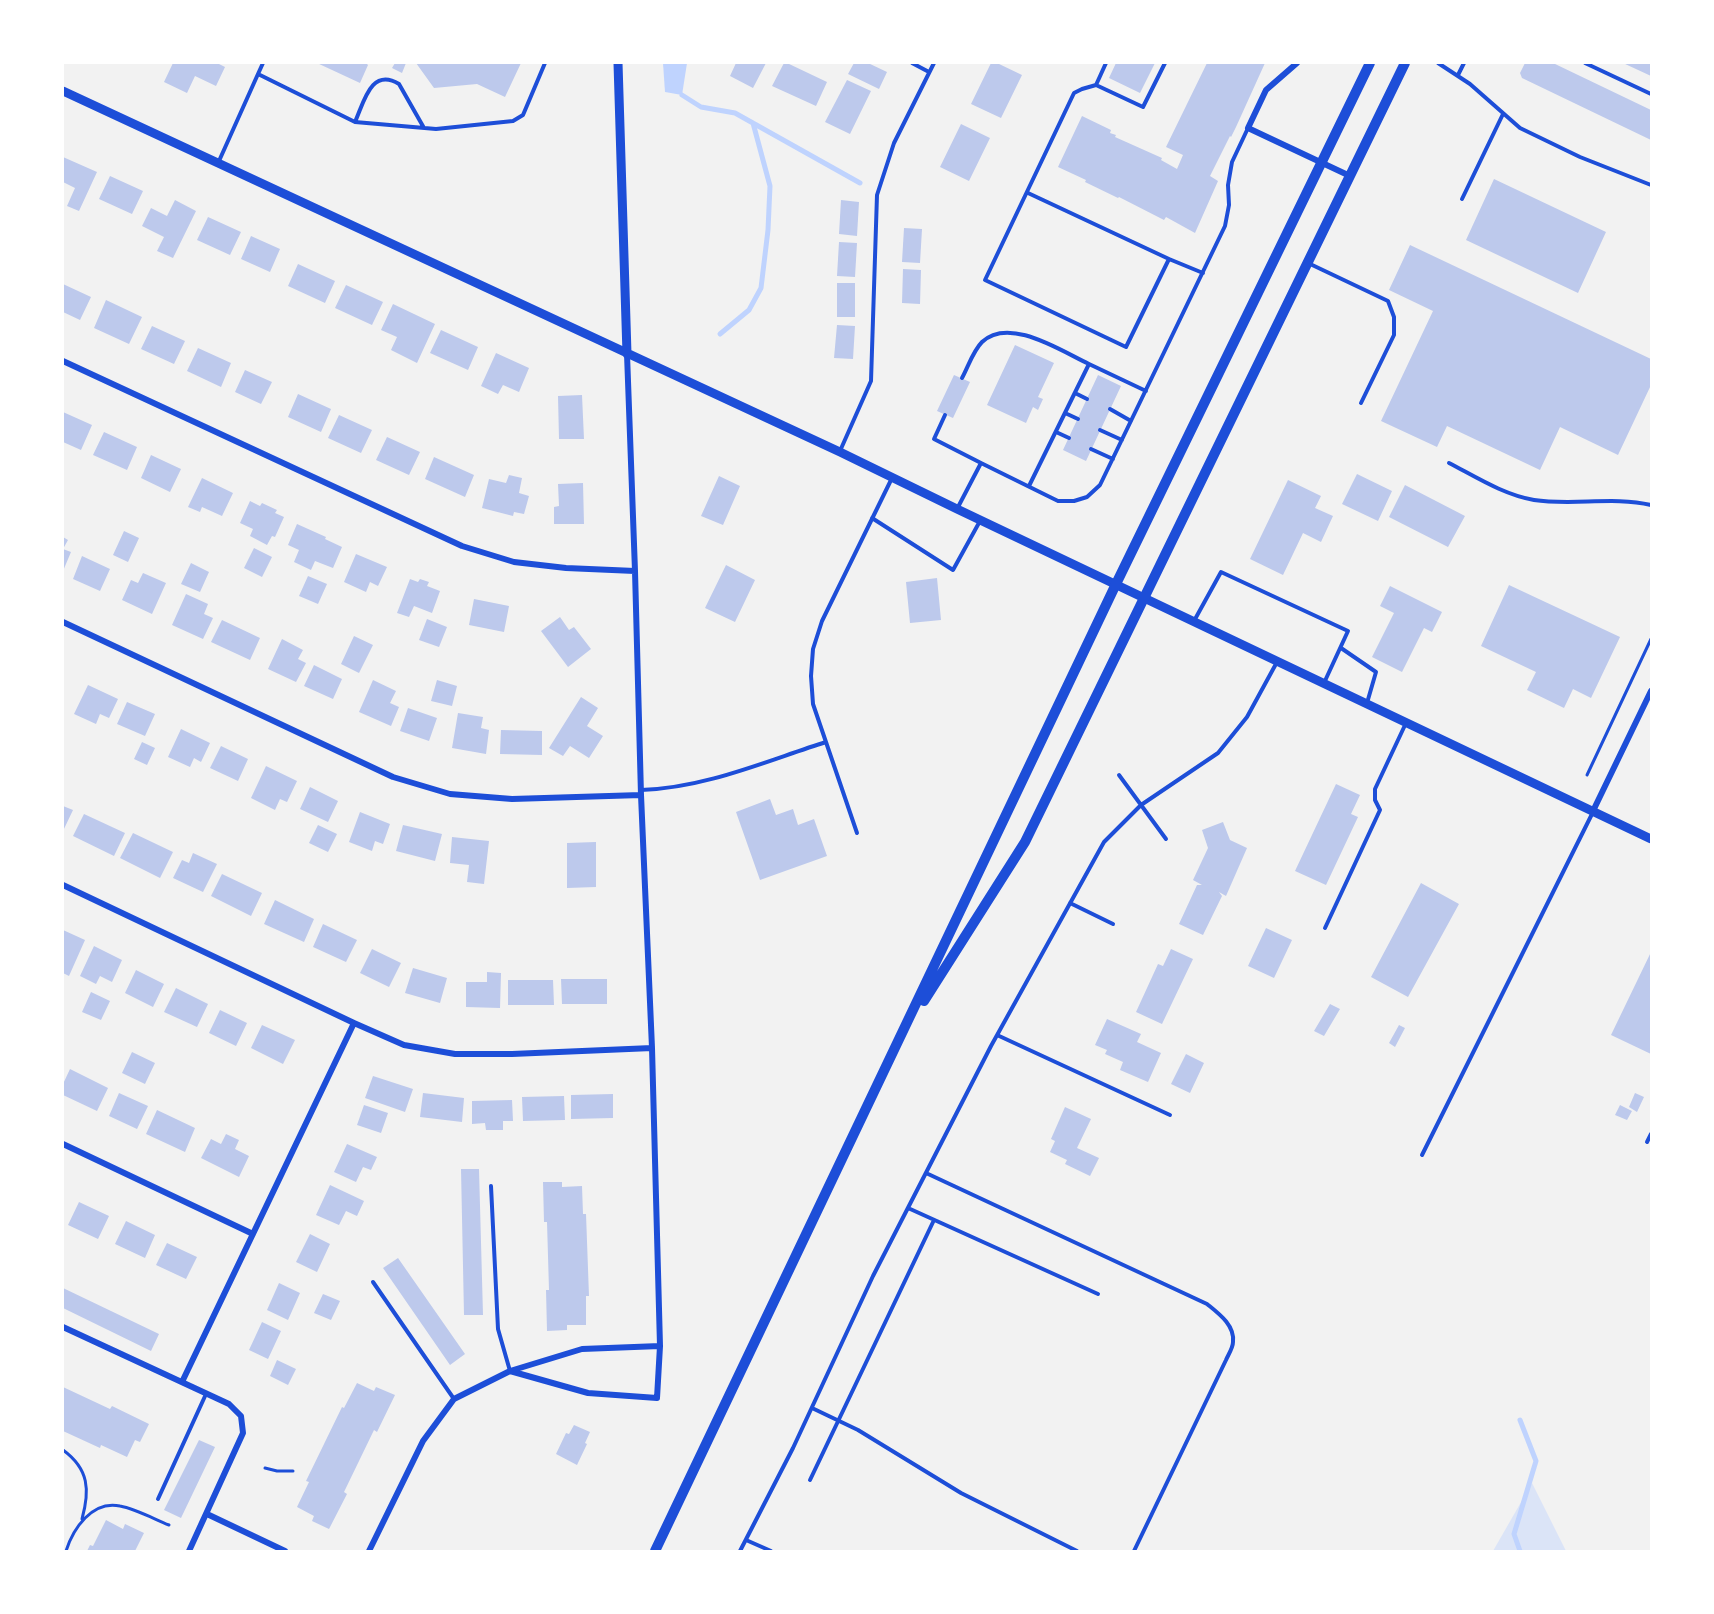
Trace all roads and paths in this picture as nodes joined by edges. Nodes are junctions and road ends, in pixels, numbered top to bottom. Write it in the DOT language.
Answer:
graph roads {
  1 [pos="263,63"];
  2 [pos="545,63"];
  3 [pos="618,63"];
  4 [pos="912,63"];
  5 [pos="934,63"];
  6 [pos="1106,63"];
  7 [pos="1165,63"];
  8 [pos="1297,63"];
  9 [pos="1370,63"];
  10 [pos="1405,63"];
  11 [pos="1438,63"];
  12 [pos="1464,63"];
  13 [pos="1585,63"];
  14 [pos="929,72"];
  15 [pos="258,74"];
  16 [pos="1458,75"];
  17 [pos="1096,85"];
  18 [pos="63,91"];
  19 [pos="1651,94"];
  20 [pos="1503,114"];
  21 [pos="355,122"];
  22 [pos="424,128"];
  23 [pos="1248,128"];
  24 [pos="1321,163"];
  25 [pos="218,164"];
  26 [pos="1350,176"];
  27 [pos="1651,185"];
  28 [pos="1028,193"];
  29 [pos="1462,199"];
  30 [pos="1169,259"];
  31 [pos="1308,263"];
  32 [pos="1203,273"];
  33 [pos="627,354"];
  34 [pos="63,361"];
  35 [pos="1089,364"];
  36 [pos="962,378"];
  37 [pos="1146,391"];
  38 [pos="1075,393"];
  39 [pos="1087,399"];
  40 [pos="1361,403"];
  41 [pos="1110,410"];
  42 [pos="1065,413"];
  43 [pos="945,415"];
  44 [pos="1078,419"];
  45 [pos="1131,421"];
  46 [pos="1100,430"];
  47 [pos="1056,432"];
  48 [pos="1069,438"];
  49 [pos="1122,440"];
  50 [pos="1091,448"];
  51 [pos="840,452"];
  52 [pos="1113,459"];
  53 [pos="981,463"];
  54 [pos="1449,463"];
  55 [pos="892,477"];
  56 [pos="1029,486"];
  57 [pos="1651,505"];
  58 [pos="957,509"];
  59 [pos="872,518"];
  60 [pos="981,520"];
  61 [pos="635,571"];
  62 [pos="1116,584"];
  63 [pos="1145,598"];
  64 [pos="1194,621"];
  65 [pos="63,622"];
  66 [pos="1651,639"];
  67 [pos="1341,648"];
  68 [pos="1277,661"];
  69 [pos="1324,684"];
  70 [pos="1651,691"];
  71 [pos="1367,704"];
  72 [pos="1648,704"];
  73 [pos="1407,723"];
  74 [pos="826,742"];
  75 [pos="1119,775"];
  76 [pos="1587,775"];
  77 [pos="641,793"];
  78 [pos="1141,805"];
  79 [pos="1593,811"];
  80 [pos="858,833"];
  81 [pos="1166,839"];
  82 [pos="1651,839"];
  83 [pos="63,885"];
  84 [pos="1070,903"];
  85 [pos="1113,924"];
  86 [pos="1325,928"];
  87 [pos="354,1023"];
  88 [pos="997,1035"];
  89 [pos="898,1043"];
  90 [pos="652,1048"];
  91 [pos="1170,1115"];
  92 [pos="1651,1134"];
  93 [pos="1647,1142"];
  94 [pos="63,1144"];
  95 [pos="1422,1155"];
  96 [pos="926,1173"];
  97 [pos="491,1186"];
  98 [pos="908,1208"];
  99 [pos="934,1220"];
  100 [pos="253,1234"];
  101 [pos="373,1282"];
  102 [pos="1098,1294"];
  103 [pos="63,1327"];
  104 [pos="660,1346"];
  105 [pos="510,1371"];
  106 [pos="182,1382"];
  107 [pos="206,1393"];
  108 [pos="454,1399"];
  109 [pos="812,1408"];
  110 [pos="837,1421"];
  111 [pos="63,1450"];
  112 [pos="265,1468"];
  113 [pos="293,1471"];
  114 [pos="810,1480"];
  115 [pos="158,1499"];
  116 [pos="207,1514"];
  117 [pos="82,1519"];
  118 [pos="169,1525"];
  119 [pos="746,1539"];
  120 [pos="66,1551"];
  121 [pos="189,1551"];
  122 [pos="285,1551"];
  123 [pos="369,1551"];
  124 [pos="655,1551"];
  125 [pos="740,1551"];
  126 [pos="771,1551"];
  127 [pos="1077,1551"];
  128 [pos="1134,1551"];
  1 -- 15 [label="lane"];
  2 -- 22 [label="lane"];
  3 -- 33 [label="street"];
  4 -- 14 [label="lane"];
  5 -- 14 [label="lane"];
  6 -- 17 [label="lane"];
  7 -- 17 [label="lane"];
  8 -- 23 [label="street"];
  9 -- 24 [label="main road"];
  10 -- 26 [label="main road"];
  11 -- 16 [label="lane"];
  12 -- 16 [label="lane"];
  13 -- 19 [label="lane"];
  14 -- 51 [label="lane"];
  15 -- 21 [label="lane"];
  15 -- 25 [label="lane"];
  16 -- 20 [label="lane"];
  17 -- 28 [label="lane"];
  18 -- 25 [label="street"];
  20 -- 27 [label="lane"];
  20 -- 29 [label="lane"];
  21 -- 22 [label="lane"];
  21 -- 22 [label="lane"];
  23 -- 24 [label="street"];
  23 -- 32 [label="lane"];
  24 -- 26 [label="street"];
  24 -- 62 [label="main road"];
  25 -- 33 [label="street"];
  26 -- 31 [label="main road"];
  28 -- 30 [label="lane"];
  28 -- 30 [label="lane"];
  30 -- 32 [label="lane"];
  31 -- 40 [label="lane"];
  31 -- 63 [label="main road"];
  32 -- 37 [label="lane"];
  33 -- 51 [label="street"];
  33 -- 61 [label="street"];
  34 -- 61 [label="street"];
  35 -- 36 [label="lane"];
  35 -- 37 [label="lane"];
  35 -- 38 [label="lane"];
  37 -- 45 [label="lane"];
  38 -- 39 [label="lane"];
  38 -- 42 [label="lane"];
  41 -- 45 [label="lane"];
  42 -- 44 [label="lane"];
  42 -- 47 [label="lane"];
  43 -- 53 [label="lane"];
  45 -- 49 [label="lane"];
  46 -- 49 [label="lane"];
  47 -- 48 [label="lane"];
  47 -- 56 [label="lane"];
  49 -- 52 [label="lane"];
  50 -- 52 [label="lane"];
  51 -- 55 [label="street"];
  52 -- 56 [label="lane"];
  53 -- 56 [label="lane"];
  53 -- 58 [label="lane"];
  54 -- 57 [label="lane"];
  55 -- 58 [label="street"];
  55 -- 59 [label="lane"];
  58 -- 60 [label="street"];
  59 -- 60 [label="lane"];
  59 -- 74 [label="lane"];
  60 -- 62 [label="street"];
  61 -- 77 [label="street"];
  62 -- 63 [label="street"];
  62 -- 89 [label="main road"];
  63 -- 64 [label="street"];
  63 -- 89 [label="main road"];
  64 -- 67 [label="lane"];
  64 -- 68 [label="street"];
  65 -- 77 [label="street"];
  66 -- 76 [label="path"];
  67 -- 69 [label="lane"];
  67 -- 71 [label="lane"];
  68 -- 69 [label="street"];
  68 -- 78 [label="lane"];
  69 -- 71 [label="street"];
  70 -- 72 [label="street"];
  71 -- 73 [label="street"];
  72 -- 79 [label="street"];
  73 -- 79 [label="street"];
  73 -- 86 [label="lane"];
  74 -- 77 [label="lane"];
  74 -- 80 [label="lane"];
  75 -- 78 [label="lane"];
  77 -- 90 [label="street"];
  78 -- 81 [label="lane"];
  78 -- 84 [label="lane"];
  79 -- 82 [label="street"];
  79 -- 95 [label="lane"];
  83 -- 87 [label="street"];
  84 -- 85 [label="lane"];
  84 -- 88 [label="lane"];
  87 -- 90 [label="street"];
  87 -- 100 [label="street"];
  88 -- 91 [label="lane"];
  88 -- 96 [label="lane"];
  89 -- 124 [label="main road"];
  90 -- 104 [label="street"];
  92 -- 93 [label="lane"];
  94 -- 100 [label="street"];
  96 -- 98 [label="lane"];
  96 -- 128 [label="lane"];
  97 -- 105 [label="lane"];
  98 -- 99 [label="lane"];
  98 -- 109 [label="lane"];
  99 -- 102 [label="lane"];
  99 -- 110 [label="lane"];
  100 -- 106 [label="street"];
  101 -- 108 [label="lane"];
  103 -- 106 [label="street"];
  104 -- 105 [label="street"];
  104 -- 105 [label="street"];
  105 -- 108 [label="street"];
  106 -- 107 [label="street"];
  107 -- 115 [label="lane"];
  107 -- 116 [label="street"];
  108 -- 123 [label="street"];
  109 -- 110 [label="lane"];
  109 -- 119 [label="lane"];
  110 -- 114 [label="lane"];
  110 -- 127 [label="lane"];
  111 -- 117 [label="path"];
  112 -- 113 [label="path"];
  116 -- 121 [label="street"];
  116 -- 122 [label="street"];
  117 -- 118 [label="path"];
  117 -- 120 [label="path"];
  119 -- 125 [label="lane"];
  119 -- 126 [label="lane"];
}
